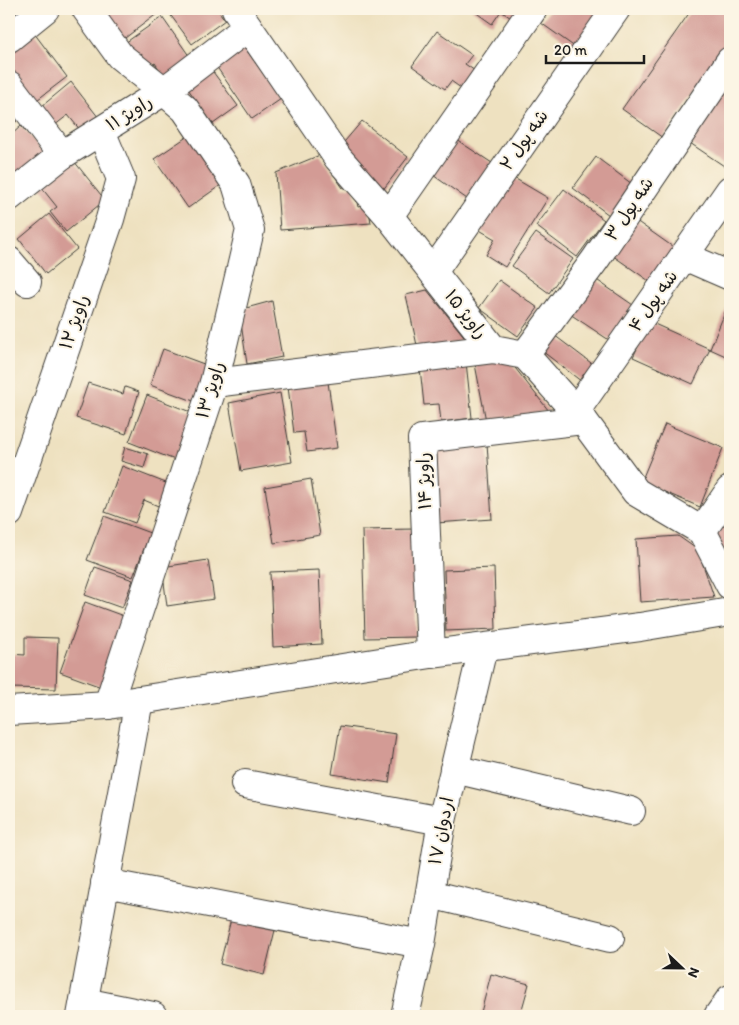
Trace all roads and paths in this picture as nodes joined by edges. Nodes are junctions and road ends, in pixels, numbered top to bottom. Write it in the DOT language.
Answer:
graph roads {
  1 [pos="45,9"];
  2 [pos="86,9"];
  3 [pos="533,9"];
  4 [pos="616,9"];
  5 [pos="242,18"];
  6 [pos="9,38"];
  7 [pos="730,61"];
  8 [pos="9,85"];
  9 [pos="164,91"];
  10 [pos="101,131"];
  11 [pos="62,155"];
  12 [pos="730,190"];
  13 [pos="9,197"];
  14 [pos="389,216"];
  15 [pos="684,256"];
  16 [pos="9,261"];
  17 [pos="432,272"];
  18 [pos="730,276"];
  19 [pos="27,282"];
  20 [pos="493,348"];
  21 [pos="525,354"];
  22 [pos="214,384"];
  23 [pos="579,416"];
  24 [pos="730,490"];
  25 [pos="9,513"];
  26 [pos="702,531"];
  27 [pos="730,585"];
  28 [pos="730,612"];
  29 [pos="483,648"];
  30 [pos="431,654"];
  31 [pos="139,700"];
  32 [pos="108,706"];
  33 [pos="9,711"];
  34 [pos="454,769"];
  35 [pos="245,784"];
  36 [pos="631,812"];
  37 [pos="442,821"];
  38 [pos="105,884"];
  39 [pos="430,894"];
  40 [pos="610,938"];
  41 [pos="421,944"];
  42 [pos="730,998"];
  43 [pos="83,1009"];
  44 [pos="153,1016"];
  45 [pos="405,1016"];
  46 [pos="718,1016"];
  1 -- 6 [label="street"];
  2 -- 9 [label="street, راویژ ۱۳"];
  3 -- 14 [label="street"];
  4 -- 17 [label="street, شه پول ۲"];
  5 -- 9 [label="street, راویژ ۱۱"];
  5 -- 14 [label="street, راویژ ۱۵"];
  7 -- 21 [label="street, شه پول ۳"];
  8 -- 11 [label="street"];
  9 -- 10 [label="street, راویژ ۱۱"];
  9 -- 22 [label="street, راویژ ۱۳"];
  10 -- 11 [label="street, راویژ ۱۱"];
  10 -- 25 [label="street, راویژ ۱۲"];
  11 -- 13 [label="street, راویژ ۱۱"];
  12 -- 15 [label="street, شه پول ۴"];
  14 -- 17 [label="street, راویژ ۱۵"];
  15 -- 18 [label="street"];
  15 -- 23 [label="street, شه پول ۴"];
  16 -- 19 [label="street"];
  17 -- 20 [label="street, راویژ ۱۵"];
  20 -- 21 [label="street, راویژ ۱۵"];
  20 -- 22 [label="street"];
  21 -- 23 [label="street"];
  22 -- 32 [label="street, راویژ ۱۳"];
  23 -- 26 [label="street"];
  23 -- 30 [label="street, راویژ ۱۴"];
  24 -- 26 [label="street"];
  26 -- 27 [label="street"];
  28 -- 29 [label="street"];
  29 -- 30 [label="street"];
  29 -- 34 [label="street, اردوان ۱۷"];
  30 -- 31 [label="street"];
  31 -- 32 [label="street"];
  31 -- 38 [label="street"];
  32 -- 33 [label="street"];
  34 -- 36 [label="street"];
  34 -- 37 [label="street, اردوان ۱۷"];
  35 -- 37 [label="street"];
  37 -- 39 [label="street, اردوان ۱۷"];
  38 -- 41 [label="street"];
  38 -- 43 [label="street"];
  39 -- 40 [label="street"];
  39 -- 41 [label="street, اردوان ۱۷"];
  41 -- 45 [label="street, اردوان ۱۷"];
  42 -- 46 [label="street"];
  43 -- 44 [label="street"];
}
